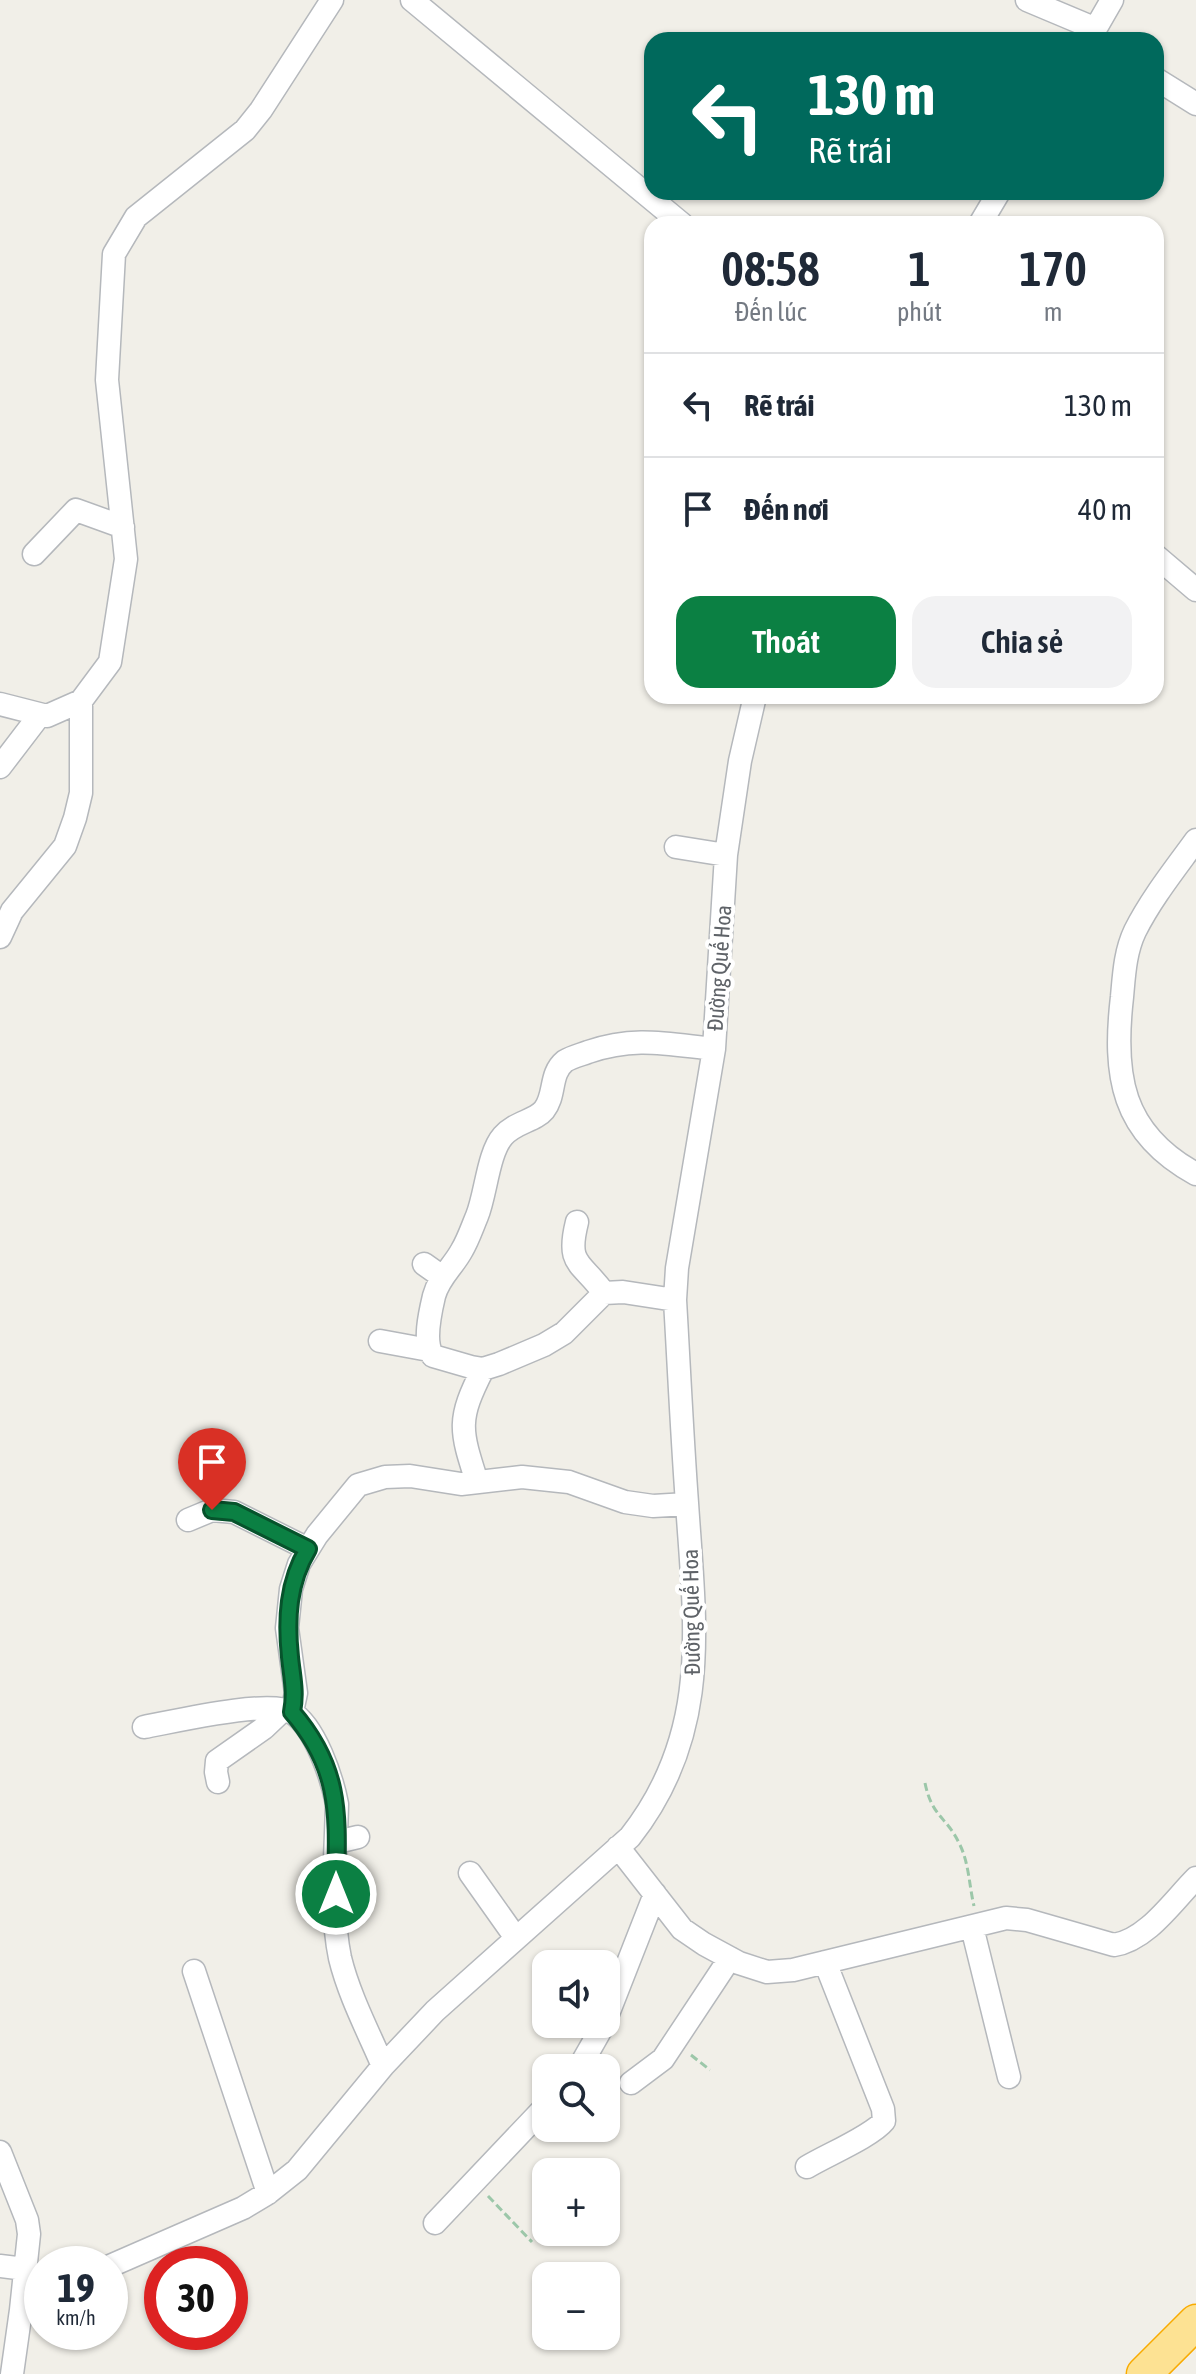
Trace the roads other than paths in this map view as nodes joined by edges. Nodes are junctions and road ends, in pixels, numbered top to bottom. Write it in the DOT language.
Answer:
graph roads {
  1 [pos="332,0"];
  2 [pos="412,0"];
  3 [pos="1027,0"];
  4 [pos="1112,0"];
  5 [pos="1082,32"];
  6 [pos="1094,32"];
  7 [pos="1164,84"];
  8 [pos="1196,104"];
  9 [pos="644,192"];
  10 [pos="653,200"];
  11 [pos="672,216"];
  12 [pos="123,527"];
  13 [pos="34,554"];
  14 [pos="1164,563"];
  15 [pos="1196,590"];
  16 [pos="81,701"];
  17 [pos="0,704"];
  18 [pos="753,704"];
  19 [pos="35,723"];
  20 [pos="0,767"];
  21 [pos="1196,840"];
  22 [pos="676,847"];
  23 [pos="726,855"];
  24 [pos="0,937"];
  25 [pos="714,1049"];
  26 [pos="1196,1174"];
  27 [pos="577,1222"];
  28 [pos="604,1293"];
  29 [pos="675,1300"];
  30 [pos="380,1341"];
  31 [pos="429,1350"];
  32 [pos="483,1369"];
  33 [pos="477,1482"];
  34 [pos="687,1504"];
  35 [pos="188,1520"];
  36 [pos="308,1549"];
  37 [pos="288,1711"];
  38 [pos="144,1727"];
  39 [pos="218,1782"];
  40 [pos="618,1847"];
  41 [pos="470,1873"];
  42 [pos="1196,1878"];
  43 [pos="655,1894"];
  44 [pos="976,1926"];
  45 [pos="516,1938"];
  46 [pos="730,1958"];
  47 [pos="825,1962"];
  48 [pos="194,1971"];
  49 [pos="620,1983"];
  50 [pos="383,2066"];
  51 [pos="1009,2077"];
  52 [pos="631,2083"];
  53 [pos="532,2121"];
  54 [pos="0,2152"];
  55 [pos="807,2167"];
  56 [pos="268,2193"];
  57 [pos="435,2223"];
  58 [pos="28,2246"];
  59 [pos="128,2258"];
  60 [pos="0,2266"];
  61 [pos="24,2269"];
  62 [pos="24,2274"];
  63 [pos="14,2319"];
  64 [pos="1196,2322"];
  65 [pos="12,2374"];
  66 [pos="1144,2374"];
  1 -- 12 [label="street"];
  2 -- 9 [label="street"];
  3 -- 5 [label="street"];
  4 -- 6 [label="street"];
  7 -- 8 [label="street"];
  10 -- 11 [label="street"];
  12 -- 13 [label="street"];
  12 -- 16 [label="street"];
  14 -- 15 [label="street"];
  16 -- 19 [label="street"];
  16 -- 24 [label="street"];
  17 -- 19 [label="street"];
  18 -- 23 [label="street, Đường Quế Hoa"];
  19 -- 20 [label="street"];
  21 -- 26 [label="street"];
  22 -- 23 [label="street"];
  23 -- 25 [label="street, Đường Quế Hoa"];
  25 -- 29 [label="street, Đường Quế Hoa"];
  25 -- 31 [label="street"];
  27 -- 28 [label="street"];
  28 -- 29 [label="street"];
  28 -- 32 [label="street"];
  29 -- 34 [label="street, Đường Quế Hoa"];
  30 -- 31 [label="street"];
  31 -- 32 [label="street"];
  32 -- 33 [label="street"];
  33 -- 34 [label="street"];
  33 -- 36 [label="street"];
  34 -- 40 [label="street, Đường Quế Hoa"];
  35 -- 36 [label="street"];
  36 -- 37 [label="street"];
  37 -- 38 [label="street"];
  37 -- 39 [label="street"];
  37 -- 50 [label="street"];
  40 -- 43 [label="street"];
  40 -- 45 [label="street, Đường Quế Hoa"];
  41 -- 45 [label="street"];
  42 -- 44 [label="street"];
  43 -- 46 [label="street"];
  43 -- 49 [label="street"];
  44 -- 47 [label="street"];
  44 -- 51 [label="street"];
  45 -- 50 [label="street, Đường Quế Hoa"];
  46 -- 47 [label="street"];
  46 -- 52 [label="street"];
  47 -- 55 [label="street"];
  48 -- 56 [label="street"];
  50 -- 56 [label="street, Đường Quế Hoa"];
  53 -- 57 [label="street"];
  54 -- 58 [label="street"];
  56 -- 59 [label="street, Đường Quế Hoa"];
  60 -- 61 [label="street"];
  62 -- 63 [label="street"];
  63 -- 65 [label="street"];
  64 -- 66 [label="highway"];
}
